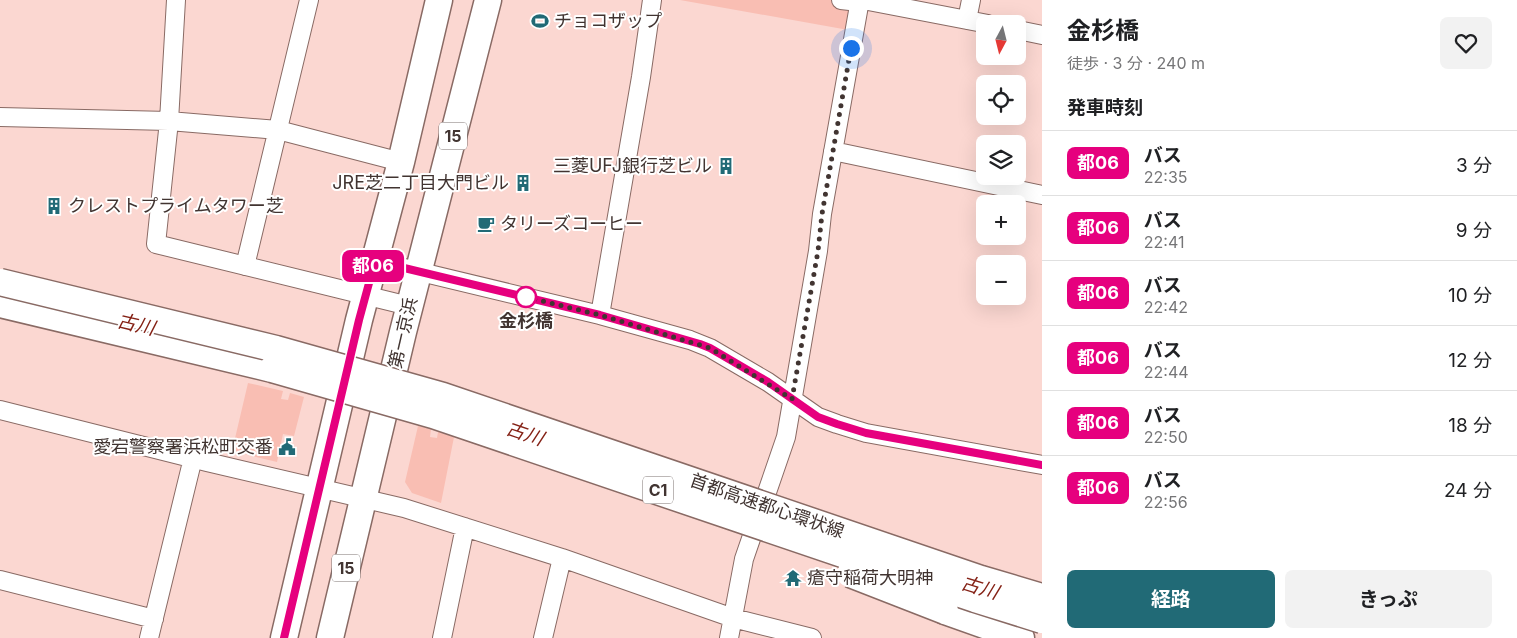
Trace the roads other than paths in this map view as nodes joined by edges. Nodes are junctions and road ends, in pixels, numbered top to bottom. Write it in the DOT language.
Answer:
graph roads {
  1 [pos="176,0"];
  2 [pos="309,0"];
  3 [pos="439,0"];
  4 [pos="488,0"];
  5 [pos="652,0"];
  6 [pos="853,0"];
  7 [pos="971,0"];
  8 [pos="967,20"];
  9 [pos="976,22"];
  10 [pos="1026,32"];
  11 [pos="1042,35"];
  12 [pos="0,117"];
  13 [pos="169,121"];
  14 [pos="278,130"];
  15 [pos="832,152"];
  16 [pos="401,162"];
  17 [pos="1042,195"];
  18 [pos="375,261"];
  19 [pos="245,266"];
  20 [pos="418,271"];
  21 [pos="0,282"];
  22 [pos="366,295"];
  23 [pos="0,304"];
  24 [pos="409,306"];
  25 [pos="600,315"];
  26 [pos="792,399"];
  27 [pos="0,410"];
  28 [pos="193,458"];
  29 [pos="1042,465"];
  30 [pos="320,488"];
  31 [pos="657,490"];
  32 [pos="363,497"];
  33 [pos="465,527"];
  34 [pos="562,558"];
  35 [pos="0,580"];
  36 [pos="1042,597"];
  37 [pos="733,618"];
  38 [pos="154,619"];
  39 [pos="1042,620"];
  40 [pos="149,638"];
  41 [pos="284,638"];
  42 [pos="330,638"];
  43 [pos="442,638"];
  44 [pos="543,638"];
  45 [pos="729,638"];
  46 [pos="812,638"];
  47 [pos="1021,638"];
  1 -- 13 [label="street"];
  2 -- 14 [label="street"];
  3 -- 16 [label="highway"];
  4 -- 20 [label="highway, 第一京浜 / 15"];
  5 -- 25 [label="street"];
  6 -- 8 [label="street"];
  6 -- 15 [label="street"];
  7 -- 8 [label="street"];
  8 -- 9 [label="street"];
  10 -- 11 [label="street"];
  12 -- 13 [label="street"];
  13 -- 14 [label="street"];
  13 -- 19 [label="street"];
  14 -- 16 [label="street"];
  14 -- 19 [label="street"];
  15 -- 17 [label="street"];
  15 -- 26 [label="street"];
  16 -- 18 [label="highway"];
  18 -- 20 [label="street"];
  18 -- 22 [label="highway"];
  19 -- 22 [label="street"];
  20 -- 24 [label="highway, 第一京浜 / 15"];
  20 -- 25 [label="street"];
  21 -- 36 [label="highway, 首都高速都心環状線 / C1, bridge"];
  22 -- 24 [label="street"];
  22 -- 30 [label="highway, bridge"];
  23 -- 31 [label="highway, 首都高速都心環状線 / C1, bridge"];
  24 -- 32 [label="highway, 第一京浜 / 15, bridge"];
  25 -- 26 [label="street"];
  26 -- 29 [label="street"];
  26 -- 37 [label="street, bridge"];
  27 -- 28 [label="street"];
  28 -- 30 [label="street"];
  28 -- 38 [label="street"];
  30 -- 32 [label="street"];
  30 -- 41 [label="highway"];
  31 -- 39 [label="highway, 首都高速都心環状線 / C1, bridge"];
  31 -- 47 [label="highway, C1, bridge"];
  32 -- 33 [label="street"];
  32 -- 42 [label="highway, 第一京浜 / 15"];
  33 -- 34 [label="street"];
  33 -- 43 [label="street"];
  34 -- 37 [label="street"];
  34 -- 44 [label="street"];
  35 -- 38 [label="street"];
  37 -- 45 [label="street"];
  37 -- 46 [label="street"];
  38 -- 40 [label="street"];
}
